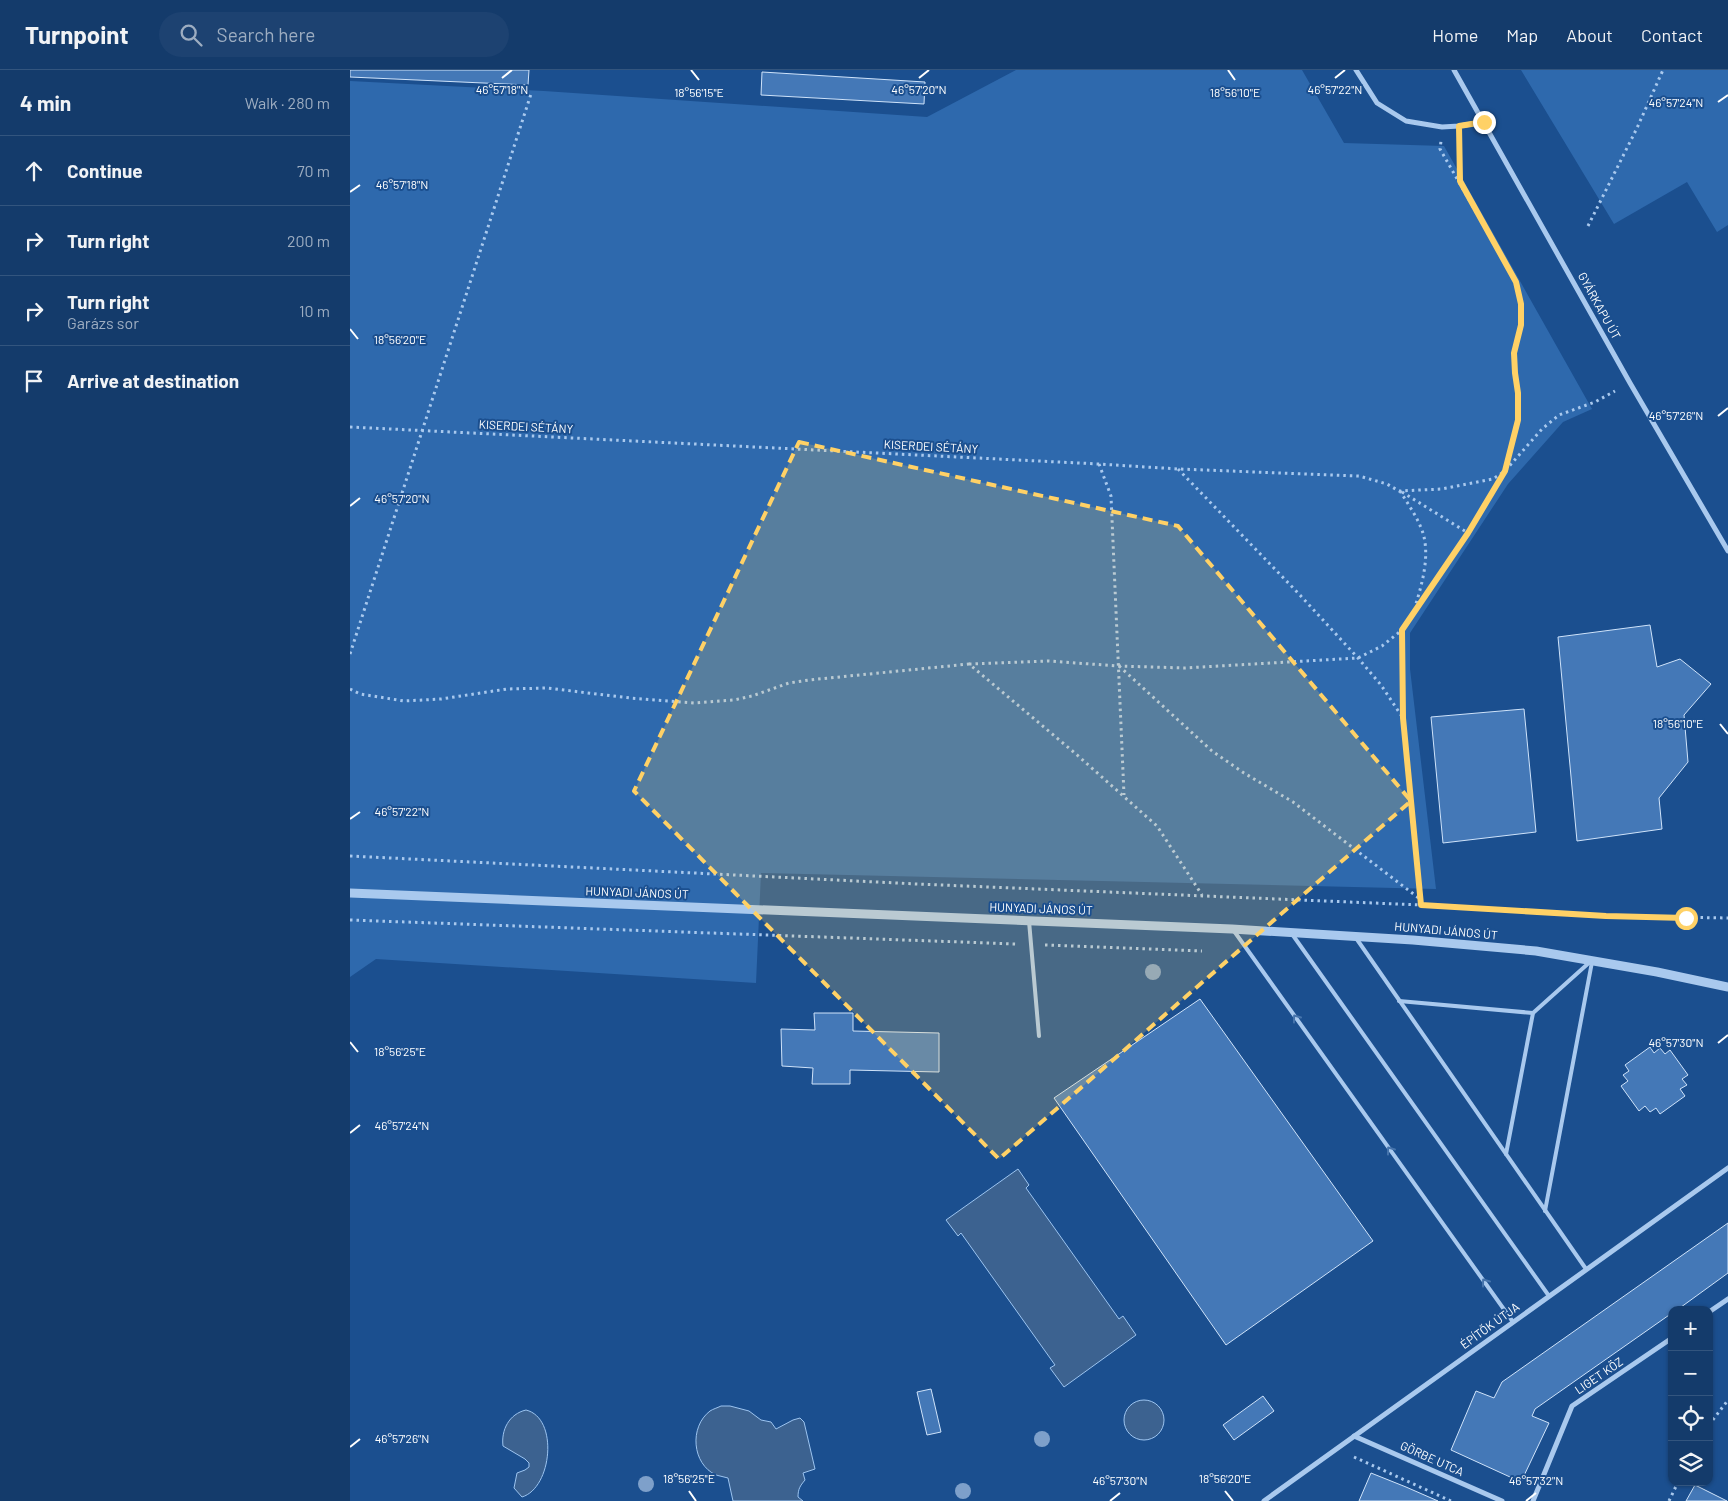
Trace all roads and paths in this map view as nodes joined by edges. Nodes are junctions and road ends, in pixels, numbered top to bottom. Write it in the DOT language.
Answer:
graph roads {
  1 [pos="1356,70"];
  2 [pos="1454,70"];
  3 [pos="1663,70"];
  4 [pos="531,94"];
  5 [pos="1484,122"];
  6 [pos="1459,126"];
  7 [pos="1440,149"];
  8 [pos="1460,181"];
  9 [pos="1588,226"];
  10 [pos="1630,383"];
  11 [pos="350,427"];
  12 [pos="422,431"];
  13 [pos="1099,464"];
  14 [pos="1178,469"];
  15 [pos="1505,471"];
  16 [pos="1399,491"];
  17 [pos="1468,533"];
  18 [pos="1728,551"];
  19 [pos="1414,610"];
  20 [pos="1402,630"];
  21 [pos="350,654"];
  22 [pos="1358,658"];
  23 [pos="969,664"];
  24 [pos="1118,666"];
  25 [pos="350,689"];
  26 [pos="1403,718"];
  27 [pos="1124,796"];
  28 [pos="350,856"];
  29 [pos="350,893"];
  30 [pos="1202,895"];
  31 [pos="1420,899"];
  32 [pos="1421,905"];
  33 [pos="1728,918"];
  34 [pos="350,920"];
  35 [pos="1029,921"];
  36 [pos="1232,929"];
  37 [pos="1291,932"];
  38 [pos="1354,936"];
  39 [pos="1031,945"];
  40 [pos="1202,951"];
  41 [pos="1592,960"];
  42 [pos="1728,987"];
  43 [pos="1399,1000"];
  44 [pos="1534,1013"];
  45 [pos="1039,1036"];
  46 [pos="1506,1154"];
  47 [pos="1728,1168"];
  48 [pos="1545,1211"];
  49 [pos="1586,1269"];
  50 [pos="1549,1296"];
  51 [pos="1728,1299"];
  52 [pos="1713,1309"];
  53 [pos="1513,1322"];
  54 [pos="1668,1341"];
  55 [pos="1728,1400"];
  56 [pos="1713,1420"];
  57 [pos="1354,1436"];
  58 [pos="1337,1449"];
  59 [pos="1676,1486"];
  60 [pos="1264,1501"];
  61 [pos="1451,1501"];
  62 [pos="1502,1501"];
  63 [pos="1533,1501"];
  64 [pos="1670,1501"];
  1 -- 6 [label="street"];
  2 -- 5 [label="street, GYÁRKAPU ÚT"];
  3 -- 9 [label="path"];
  4 -- 12 [label="path"];
  5 -- 6 [label="street"];
  5 -- 10 [label="street, GYÁRKAPU ÚT"];
  6 -- 8 [label="path"];
  7 -- 8 [label="path"];
  8 -- 15 [label="path"];
  10 -- 15 [label="path"];
  10 -- 18 [label="street, GYÁRKAPU ÚT"];
  11 -- 12 [label="path, KISERDEI SÉTÁNY"];
  12 -- 13 [label="path, KISERDEI SÉTÁNY"];
  12 -- 21 [label="path"];
  13 -- 14 [label="path, KISERDEI SÉTÁNY"];
  13 -- 24 [label="path"];
  14 -- 16 [label="path, KISERDEI SÉTÁNY"];
  14 -- 22 [label="path"];
  15 -- 16 [label="path, KISERDEI SÉTÁNY"];
  15 -- 17 [label="path"];
  16 -- 17 [label="path"];
  16 -- 19 [label="path"];
  17 -- 19 [label="path"];
  19 -- 20 [label="path"];
  20 -- 22 [label="path"];
  20 -- 26 [label="path"];
  22 -- 24 [label="path"];
  22 -- 26 [label="path"];
  23 -- 24 [label="path"];
  23 -- 25 [label="path"];
  23 -- 27 [label="path"];
  24 -- 27 [label="path"];
  24 -- 31 [label="path"];
  26 -- 31 [label="path"];
  27 -- 30 [label="path"];
  28 -- 30 [label="path"];
  29 -- 35 [label="street, HUNYADI JÁNOS ÚT"];
  30 -- 32 [label="path"];
  31 -- 32 [label="path"];
  32 -- 33 [label="path"];
  34 -- 39 [label="path"];
  35 -- 36 [label="street, HUNYADI JÁNOS ÚT"];
  35 -- 39 [label="lane"];
  36 -- 37 [label="street, HUNYADI JÁNOS ÚT"];
  53 -- 36 [label="lane, one-way"];
  37 -- 38 [label="street, HUNYADI JÁNOS ÚT"];
  37 -- 50 [label="lane"];
  38 -- 41 [label="street, HUNYADI JÁNOS ÚT"];
  38 -- 43 [label="lane"];
  39 -- 40 [label="path"];
  39 -- 45 [label="lane"];
  41 -- 42 [label="street, HUNYADI JÁNOS ÚT"];
  41 -- 44 [label="lane"];
  41 -- 48 [label="lane"];
  43 -- 44 [label="lane"];
  43 -- 46 [label="lane"];
  44 -- 46 [label="lane"];
  46 -- 48 [label="lane"];
  47 -- 49 [label="street, ÉPÍTŐK ÚTJA"];
  48 -- 49 [label="lane"];
  49 -- 50 [label="street, ÉPÍTŐK ÚTJA"];
  50 -- 53 [label="street, ÉPÍTŐK ÚTJA"];
  51 -- 52 [label="street"];
  53 -- 57 [label="street, ÉPÍTŐK ÚTJA"];
  54 -- 63 [label="street, LIGET KÖZ"];
  55 -- 56 [label="path"];
  57 -- 58 [label="street, ÉPÍTŐK ÚTJA"];
  57 -- 62 [label="street, GÖRBE UTCA"];
  58 -- 60 [label="street, ÉPÍTŐK ÚTJA"];
  58 -- 61 [label="path"];
  59 -- 64 [label="path"];
}
